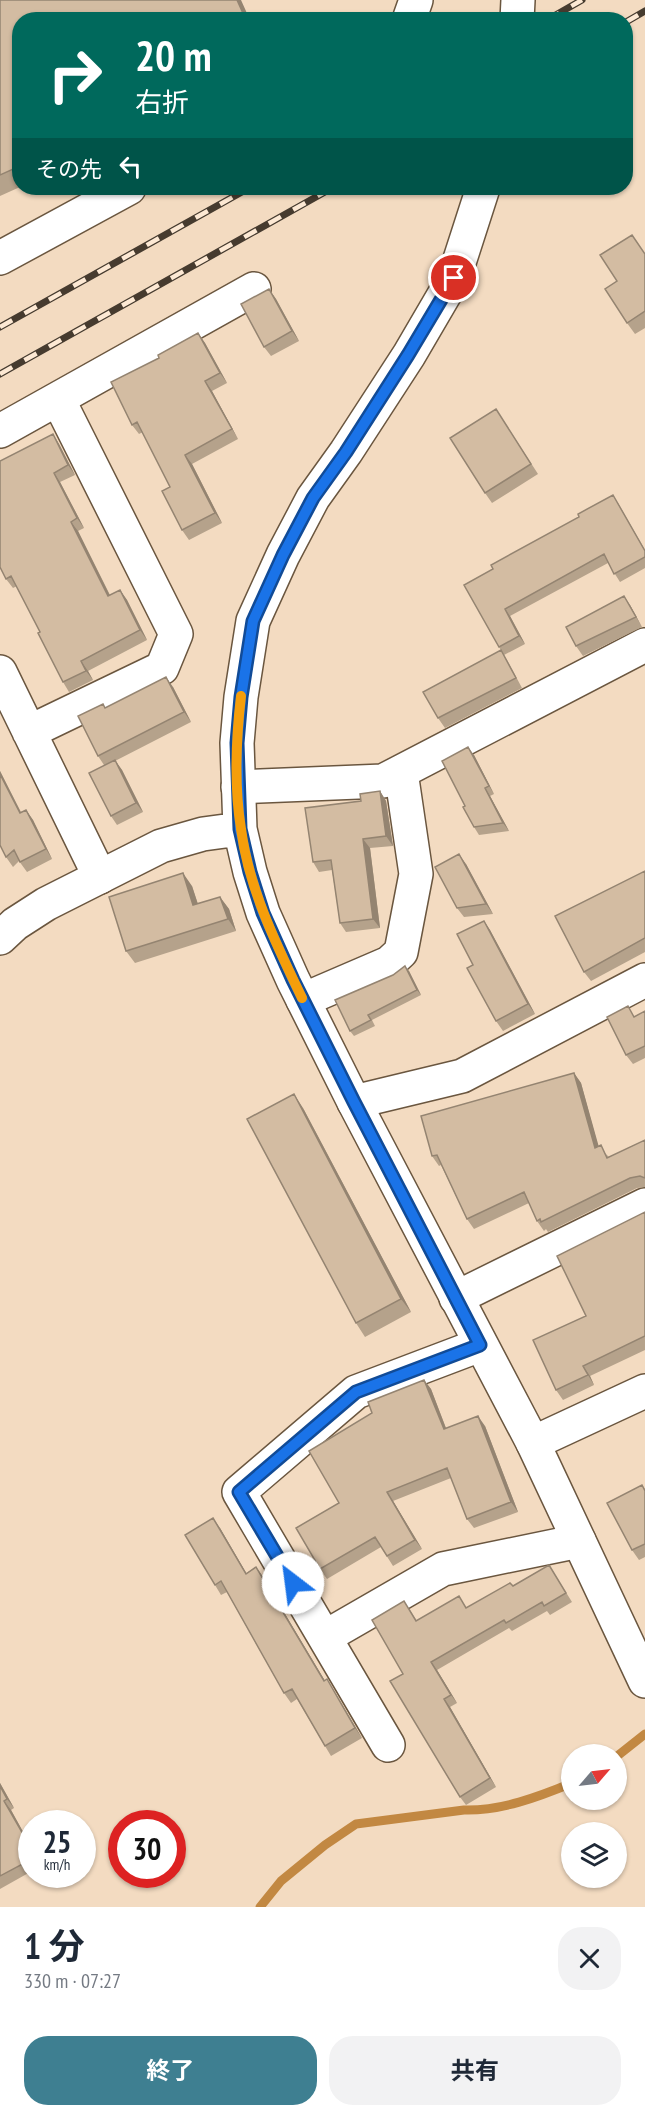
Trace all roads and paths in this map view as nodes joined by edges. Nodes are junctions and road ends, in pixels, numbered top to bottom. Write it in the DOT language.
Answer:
graph roads {
  1 [pos="116,195"];
  2 [pos="481,195"];
  3 [pos="0,258"];
  4 [pos="254,289"];
  5 [pos="57,399"];
  6 [pos="0,431"];
  7 [pos="645,645"];
  8 [pos="0,672"];
  9 [pos="29,732"];
  10 [pos="401,772"];
  11 [pos="238,787"];
  12 [pos="240,829"];
  13 [pos="100,877"];
  14 [pos="0,938"];
  15 [pos="645,980"];
  16 [pos="303,1000"];
  17 [pos="354,1102"];
  18 [pos="645,1205"];
  19 [pos="456,1298"];
  20 [pos="480,1345"];
  21 [pos="645,1390"];
  22 [pos="533,1443"];
  23 [pos="579,1541"];
  24 [pos="325,1637"];
  25 [pos="645,1681"];
  26 [pos="388,1745"];
  1 -- 3 [label="street"];
  2 -- 11 [label="street"];
  4 -- 5 [label="street"];
  5 -- 6 [label="street"];
  5 -- 9 [label="street"];
  7 -- 10 [label="street"];
  8 -- 9 [label="street"];
  9 -- 13 [label="street"];
  10 -- 11 [label="street"];
  10 -- 16 [label="street"];
  11 -- 12 [label="street"];
  12 -- 13 [label="street"];
  12 -- 16 [label="street"];
  13 -- 14 [label="street"];
  15 -- 17 [label="street"];
  16 -- 17 [label="street"];
  17 -- 19 [label="street"];
  18 -- 19 [label="street"];
  19 -- 20 [label="street"];
  20 -- 22 [label="street"];
  20 -- 24 [label="street"];
  21 -- 22 [label="street"];
  22 -- 23 [label="street"];
  23 -- 24 [label="street"];
  23 -- 25 [label="street"];
  24 -- 26 [label="street"];
}
